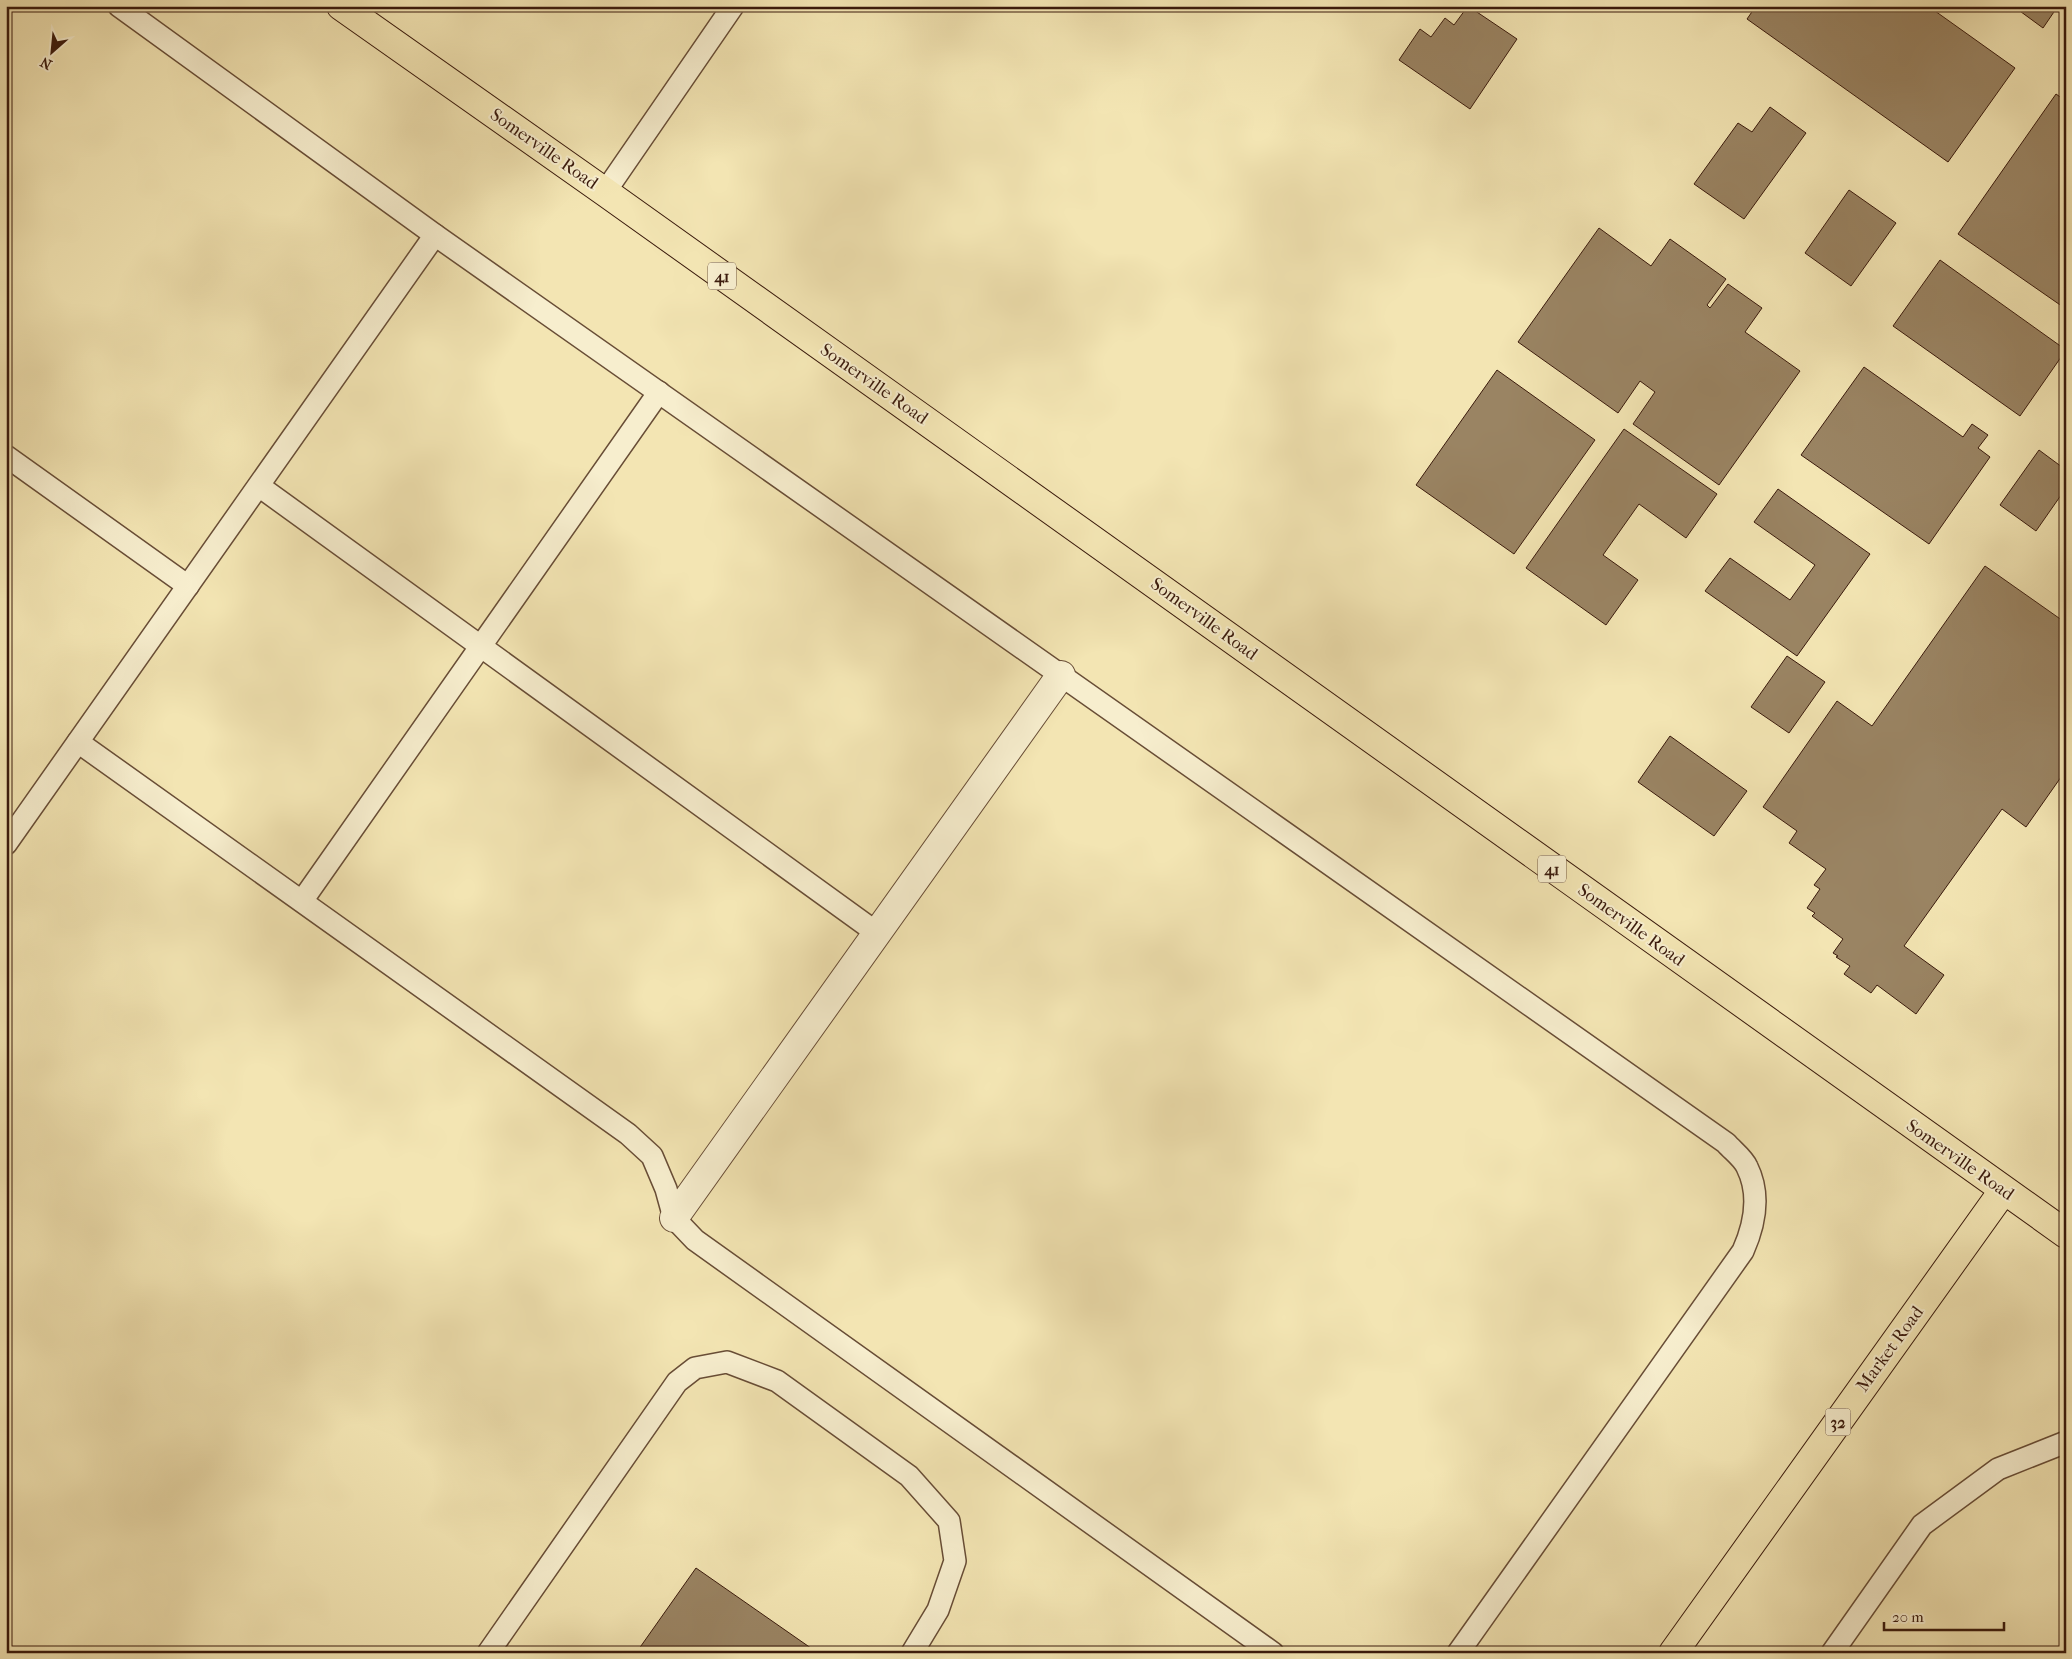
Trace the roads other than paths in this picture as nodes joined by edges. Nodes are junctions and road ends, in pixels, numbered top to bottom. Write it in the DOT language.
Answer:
graph roads {
  1 [pos="119,6"];
  2 [pos="341,6"];
  3 [pos="733,6"];
  4 [pos="605,192"];
  5 [pos="435,235"];
  6 [pos="659,392"];
  7 [pos="6,456"];
  8 [pos="259,486"];
  9 [pos="188,586"];
  10 [pos="480,646"];
  11 [pos="1061,675"];
  12 [pos="78,742"];
  13 [pos="6,844"];
  14 [pos="302,901"];
  15 [pos="877,934"];
  16 [pos="2003,1191"];
  17 [pos="674,1218"];
  18 [pos="2066,1234"];
  19 [pos="2066,1442"];
  20 [pos="488,1653"];
  21 [pos="912,1653"];
  22 [pos="1273,1653"];
  23 [pos="1458,1653"];
  24 [pos="1673,1653"];
  25 [pos="1832,1653"];
  1 -- 5 [label="lane"];
  2 -- 4 [label="main road, Somerville Road / 41"];
  3 -- 4 [label="lane"];
  4 -- 16 [label="main road, Somerville Road / 41"];
  5 -- 6 [label="lane"];
  5 -- 8 [label="lane"];
  6 -- 10 [label="lane"];
  6 -- 11 [label="lane"];
  7 -- 9 [label="lane"];
  8 -- 9 [label="lane"];
  8 -- 10 [label="lane"];
  9 -- 12 [label="lane"];
  10 -- 14 [label="lane"];
  10 -- 15 [label="lane"];
  11 -- 15 [label="street"];
  11 -- 23 [label="lane"];
  12 -- 13 [label="lane"];
  12 -- 14 [label="lane"];
  14 -- 17 [label="lane"];
  15 -- 17 [label="street"];
  16 -- 18 [label="main road, Somerville Road"];
  16 -- 24 [label="main road, Market Road / 32"];
  17 -- 22 [label="lane"];
  19 -- 25 [label="lane"];
  20 -- 21 [label="lane"];
}
